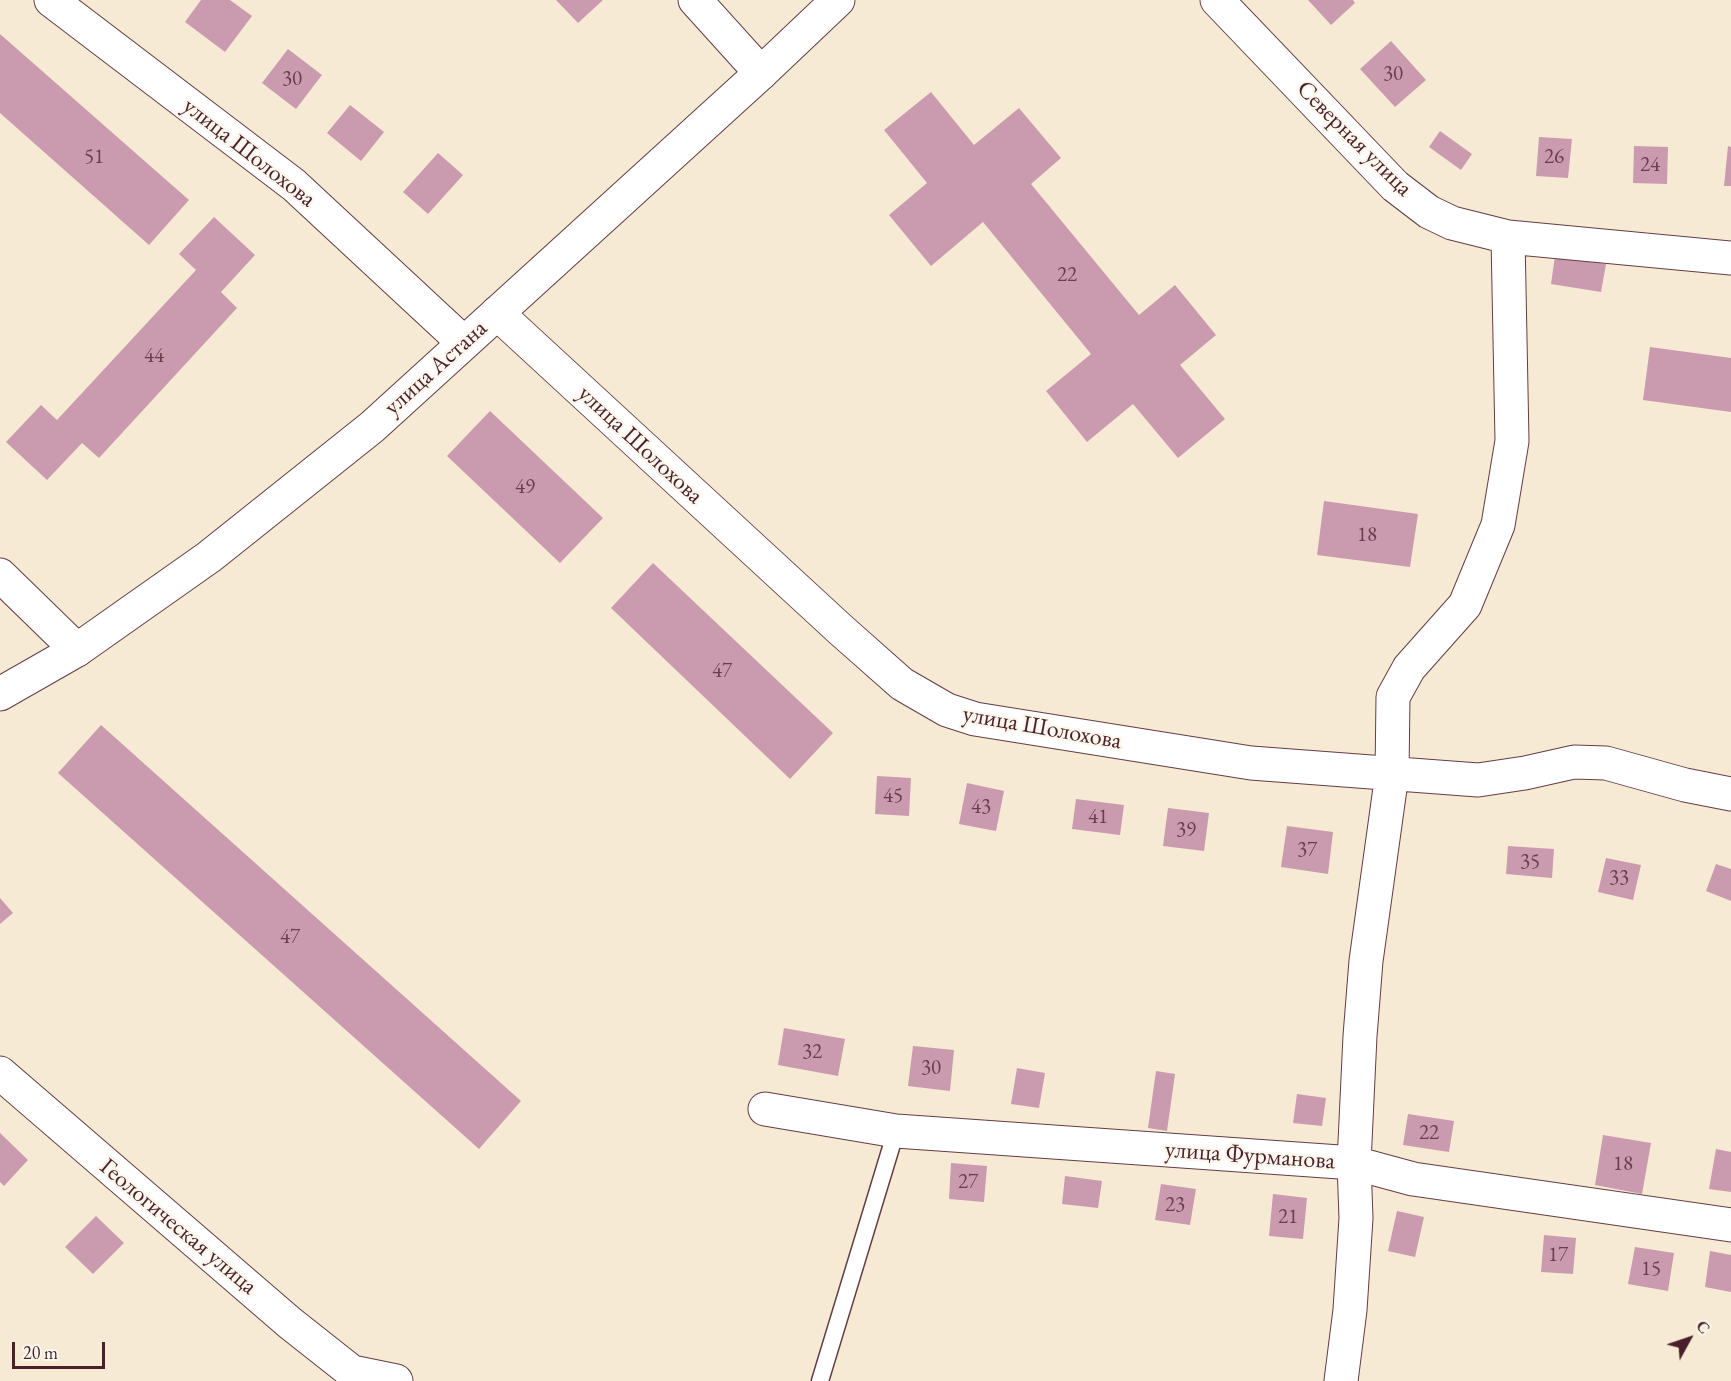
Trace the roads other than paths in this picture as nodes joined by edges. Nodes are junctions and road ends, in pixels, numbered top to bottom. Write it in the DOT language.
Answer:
graph roads {
  1 [pos="51,0"];
  2 [pos="695,0"];
  3 [pos="838,0"];
  4 [pos="1217,0"];
  5 [pos="761,73"];
  6 [pos="1508,237"];
  7 [pos="1731,258"];
  8 [pos="497,313"];
  9 [pos="463,342"];
  10 [pos="0,575"];
  11 [pos="77,650"];
  12 [pos="0,694"];
  13 [pos="1392,774"];
  14 [pos="1731,794"];
  15 [pos="0,1072"];
  16 [pos="765,1109"];
  17 [pos="896,1131"];
  18 [pos="1354,1163"];
  19 [pos="1731,1225"];
  20 [pos="354,1377"];
  21 [pos="396,1381"];
  22 [pos="819,1381"];
  23 [pos="1341,1381"];
  1 -- 9 [label="street, улица Шолохова"];
  2 -- 5 [label="street"];
  3 -- 5 [label="street, улица Астана"];
  4 -- 6 [label="street, Северная улица"];
  5 -- 8 [label="street, улица Астана"];
  6 -- 7 [label="street, Северная улица"];
  6 -- 13 [label="street"];
  8 -- 9 [label="street, улица Астана"];
  8 -- 13 [label="street, улица Шолохова"];
  9 -- 11 [label="street, улица Астана"];
  10 -- 11 [label="street"];
  11 -- 12 [label="street, улица Астана"];
  13 -- 14 [label="street, улица Шолохова"];
  13 -- 18 [label="street"];
  15 -- 20 [label="street, Геологическая улица"];
  16 -- 17 [label="street, улица Фурманова"];
  17 -- 18 [label="street, улица Фурманова"];
  17 -- 22 [label="lane"];
  18 -- 19 [label="street, улица Фурманова"];
  18 -- 23 [label="street"];
  20 -- 21 [label="street"];
}
